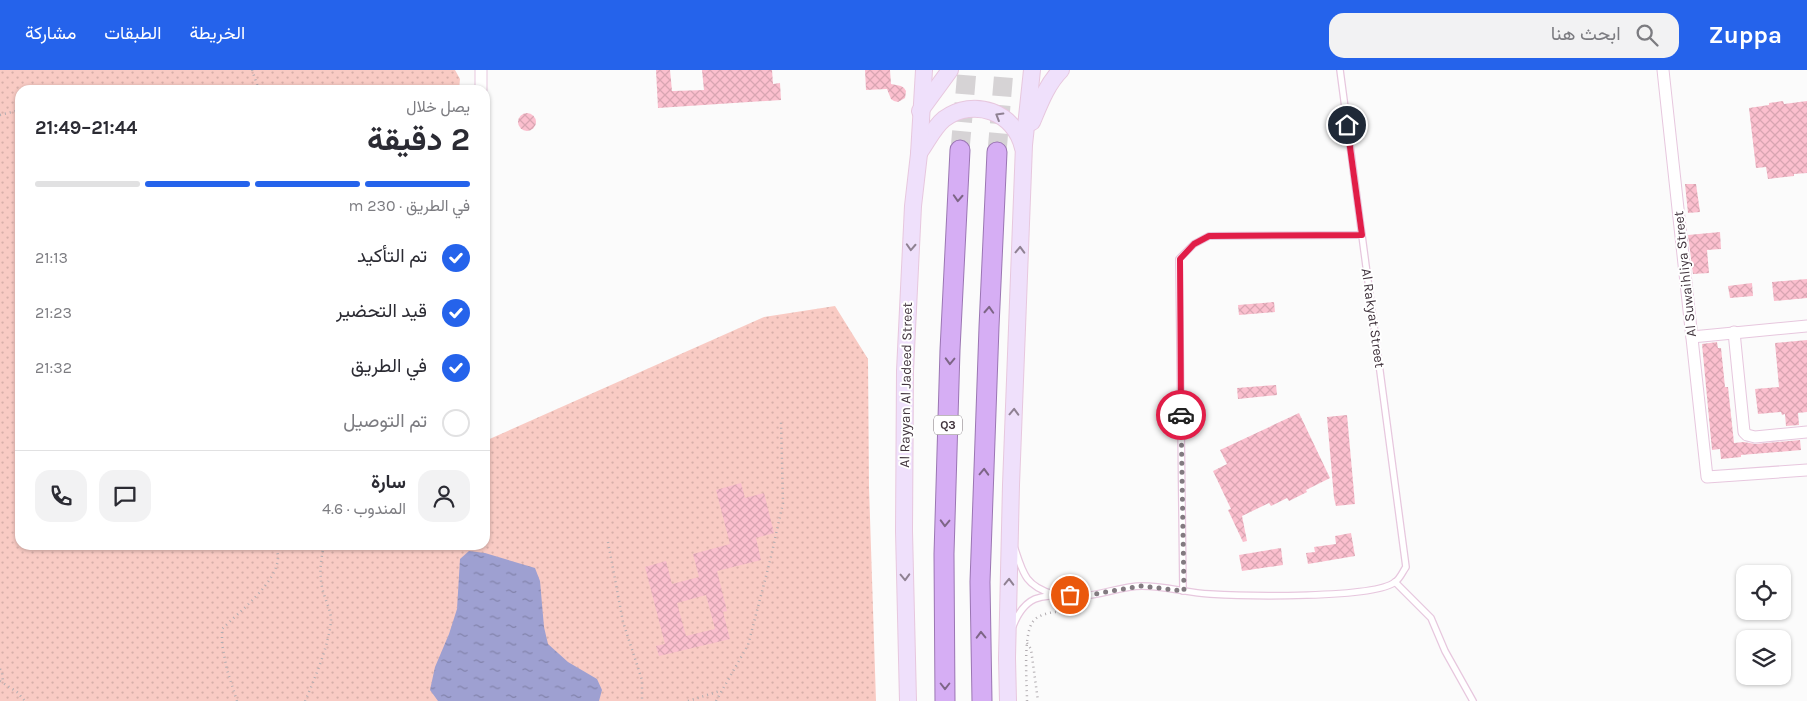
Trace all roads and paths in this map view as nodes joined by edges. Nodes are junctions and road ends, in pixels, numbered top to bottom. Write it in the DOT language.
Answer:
graph roads {
  1 [pos="252,70"];
  2 [pos="481,70"];
  3 [pos="924,70"];
  4 [pos="950,70"];
  5 [pos="1032,70"];
  6 [pos="1061,70"];
  7 [pos="1340,70"];
  8 [pos="1663,70"];
  9 [pos="257,85"];
  10 [pos="481,85"];
  11 [pos="15,111"];
  12 [pos="920,111"];
  13 [pos="0,115"];
  14 [pos="960,150"];
  15 [pos="1024,150"];
  16 [pos="997,152"];
  17 [pos="918,154"];
  18 [pos="1362,235"];
  19 [pos="1807,326"];
  20 [pos="1734,332"];
  21 [pos="1692,337"];
  22 [pos="781,422"];
  23 [pos="1807,432"];
  24 [pos="1807,470"];
  25 [pos="1010,531"];
  26 [pos="608,542"];
  27 [pos="276,550"];
  28 [pos="323,550"];
  29 [pos="1395,582"];
  30 [pos="1184,591"];
  31 [pos="1058,595"];
  32 [pos="1008,640"];
  33 [pos="1027,643"];
  34 [pos="0,669"];
  35 [pos="2,681"];
  36 [pos="720,691"];
  37 [pos="25,701"];
  38 [pos="237,701"];
  39 [pos="305,701"];
  40 [pos="642,701"];
  41 [pos="688,701"];
  42 [pos="716,701"];
  43 [pos="908,701"];
  44 [pos="945,701"];
  45 [pos="982,701"];
  46 [pos="1008,701"];
  47 [pos="1027,701"];
  48 [pos="1038,701"];
  49 [pos="1473,701"];
  1 -- 9 [label="path"];
  2 -- 10 [label="street"];
  3 -- 12 [label="main road, Al Rayyan Al Jadeed Street"];
  4 -- 12 [label="main road"];
  5 -- 15 [label="main road"];
  6 -- 15 [label="main road"];
  7 -- 18 [label="lane, Al Rakyat Street"];
  8 -- 21 [label="street, Al Suwaihliya Street"];
  11 -- 13 [label="path"];
  12 -- 17 [label="main road, Al Rayyan Al Jadeed Street"];
  14 -- 44 [label="highway, Q3, one-way"];
  15 -- 17 [label="main road, one-way"];
  25 -- 15 [label="main road, one-way"];
  45 -- 16 [label="highway, one-way"];
  17 -- 43 [label="main road, Al Rayyan Al Jadeed Street, one-way"];
  18 -- 29 [label="lane, Al Rakyat Street"];
  18 -- 30 [label="lane"];
  19 -- 20 [label="street"];
  20 -- 21 [label="street"];
  20 -- 23 [label="street"];
  21 -- 24 [label="street, Al Suwaihliya Street"];
  22 -- 36 [label="path"];
  25 -- 31 [label="lane"];
  32 -- 25 [label="main road, one-way"];
  26 -- 40 [label="path"];
  27 -- 38 [label="path"];
  28 -- 39 [label="path"];
  29 -- 30 [label="lane"];
  29 -- 49 [label="lane"];
  30 -- 31 [label="lane"];
  31 -- 32 [label="lane"];
  31 -- 33 [label="path"];
  32 -- 46 [label="main road"];
  33 -- 47 [label="path"];
  33 -- 48 [label="path"];
  34 -- 35 [label="path"];
  35 -- 37 [label="path"];
  36 -- 41 [label="path"];
  36 -- 42 [label="path"];
}
